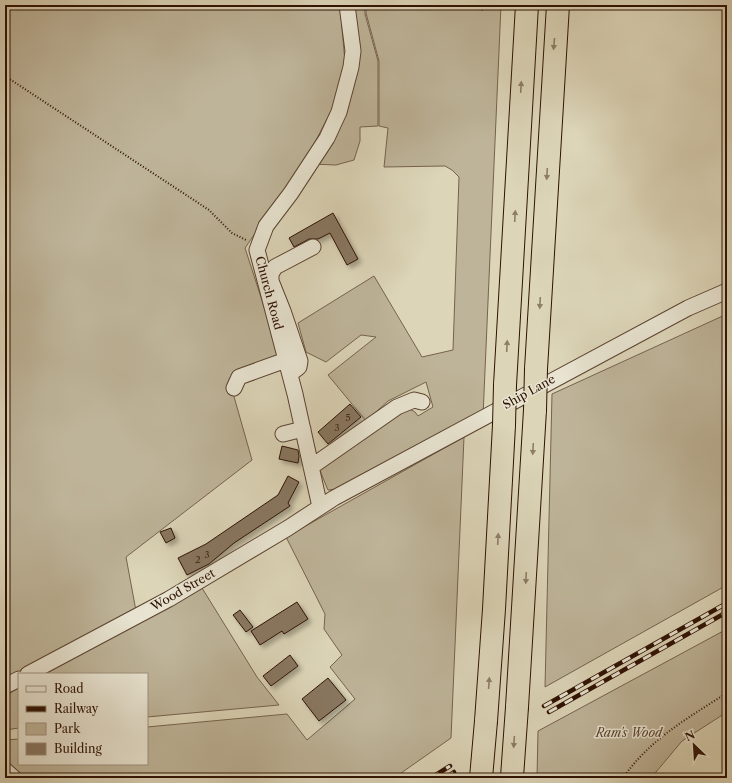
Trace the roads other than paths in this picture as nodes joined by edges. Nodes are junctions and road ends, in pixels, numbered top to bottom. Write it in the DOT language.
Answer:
graph roads {
  1 [pos="347,5"];
  2 [pos="527,5"];
  3 [pos="558,5"];
  4 [pos="312,247"];
  5 [pos="727,290"];
  6 [pos="288,367"];
  7 [pos="234,388"];
  8 [pos="422,402"];
  9 [pos="303,429"];
  10 [pos="282,434"];
  11 [pos="311,466"];
  12 [pos="334,498"];
  13 [pos="320,507"];
  14 [pos="30,673"];
  15 [pos="18,680"];
  16 [pos="5,686"];
  17 [pos="5,770"];
  18 [pos="14,778"];
  19 [pos="481,778"];
  20 [pos="512,778"];
  1 -- 6 [label="street, Church Road"];
  19 -- 2 [label="highway, one-way, bridge"];
  3 -- 20 [label="highway, one-way, bridge"];
  4 -- 6 [label="street"];
  5 -- 12 [label="street, Ship Lane"];
  6 -- 7 [label="street"];
  6 -- 9 [label="street, Church Road"];
  8 -- 11 [label="street"];
  9 -- 10 [label="street"];
  9 -- 11 [label="street, Church Road"];
  11 -- 13 [label="street, Church Road"];
  12 -- 13 [label="street, Wood Street"];
  13 -- 14 [label="street, Wood Street"];
  15 -- 16 [label="street"];
  17 -- 18 [label="street"];
}
